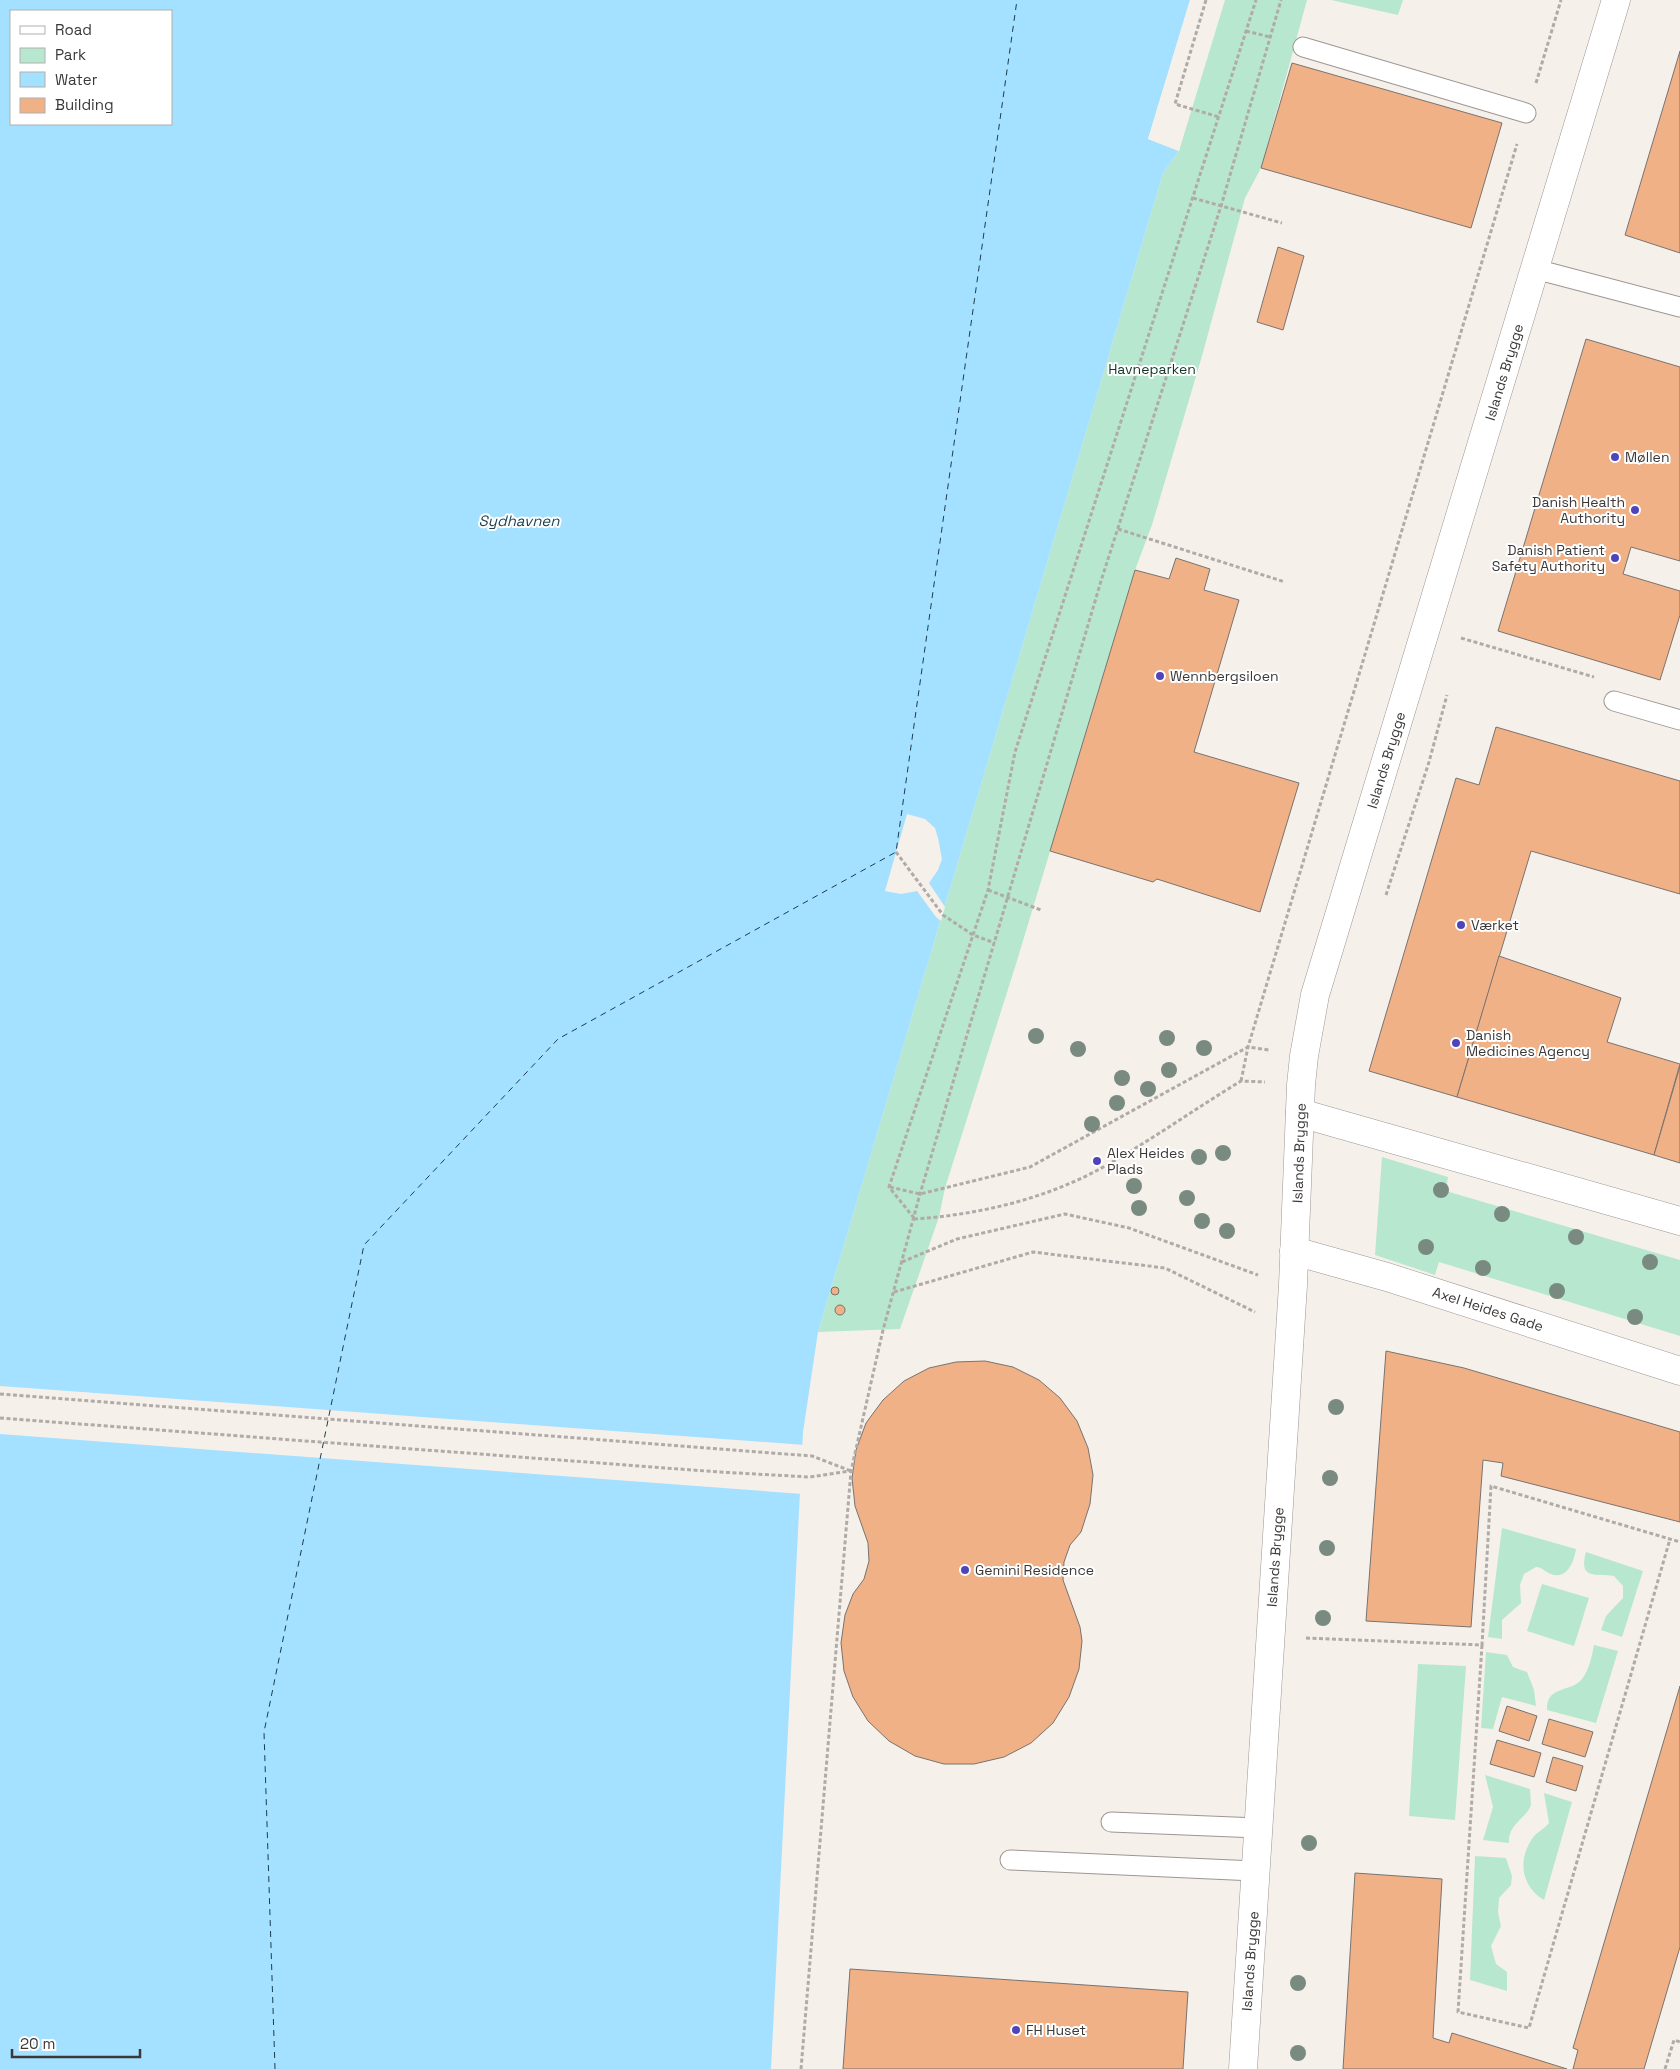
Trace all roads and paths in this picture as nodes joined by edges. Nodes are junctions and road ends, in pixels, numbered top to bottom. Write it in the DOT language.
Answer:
graph roads {
  1 [pos="1206,0"];
  2 [pos="1256,0"];
  3 [pos="1281,0"];
  4 [pos="1561,0"];
  5 [pos="1616,0"];
  6 [pos="1303,47"];
  7 [pos="1526,113"];
  8 [pos="1219,117"];
  9 [pos="1193,198"];
  10 [pos="1221,206"];
  11 [pos="1282,223"];
  12 [pos="1535,269"];
  13 [pos="1680,307"];
  14 [pos="1118,529"];
  15 [pos="1285,582"];
  16 [pos="1465,628"];
  17 [pos="1488,646"];
  18 [pos="1459,648"];
  19 [pos="1449,686"];
  20 [pos="1614,701"];
  21 [pos="1680,720"];
  22 [pos="896,852"];
  23 [pos="988,890"];
  24 [pos="1009,898"];
  25 [pos="1385,900"];
  26 [pos="1041,910"];
  27 [pos="973,935"];
  28 [pos="995,943"];
  29 [pos="1248,1047"];
  30 [pos="1304,1056"];
  31 [pos="1300,1113"];
  32 [pos="889,1187"];
  33 [pos="920,1194"];
  34 [pos="914,1219"];
  35 [pos="1680,1221"];
  36 [pos="1294,1251"];
  37 [pos="902,1262"];
  38 [pos="1293,1285"];
  39 [pos="894,1292"];
  40 [pos="1290,1326"];
  41 [pos="1680,1371"];
  42 [pos="0,1394"];
  43 [pos="0,1418"];
  44 [pos="850,1471"];
  45 [pos="1670,1539"];
  46 [pos="1680,1542"];
  47 [pos="1304,1629"];
  48 [pos="1482,1645"];
  49 [pos="1110,1822"];
  50 [pos="1258,1828"];
  51 [pos="1010,1860"];
  52 [pos="1255,1871"];
  53 [pos="1680,2042"];
  54 [pos="801,2069"];
  55 [pos="1243,2069"];
  56 [pos="1664,2069"];
  1 -- 8 [label="path"];
  2 -- 8 [label="path"];
  3 -- 10 [label="path"];
  4 -- 7 [label="path"];
  5 -- 12 [label="street, Islands Brygge"];
  6 -- 7 [label="lane"];
  7 -- 29 [label="path"];
  8 -- 9 [label="path"];
  9 -- 10 [label="path"];
  9 -- 23 [label="path"];
  10 -- 11 [label="path"];
  10 -- 14 [label="path"];
  12 -- 13 [label="lane"];
  12 -- 30 [label="street, Islands Brygge"];
  14 -- 15 [label="path"];
  14 -- 24 [label="path"];
  16 -- 18 [label="path"];
  17 -- 20 [label="path"];
  19 -- 25 [label="path"];
  20 -- 21 [label="lane"];
  22 -- 27 [label="path"];
  23 -- 24 [label="path"];
  23 -- 27 [label="path"];
  24 -- 26 [label="path"];
  24 -- 28 [label="path"];
  27 -- 28 [label="path"];
  27 -- 32 [label="path"];
  28 -- 33 [label="path"];
  29 -- 30 [label="path"];
  29 -- 33 [label="path"];
  29 -- 34 [label="path"];
  30 -- 31 [label="street, Islands Brygge"];
  31 -- 35 [label="street"];
  31 -- 36 [label="street, Islands Brygge"];
  32 -- 33 [label="path"];
  32 -- 34 [label="path"];
  33 -- 34 [label="path"];
  34 -- 37 [label="path"];
  36 -- 38 [label="street, Islands Brygge"];
  36 -- 41 [label="street, Axel Heides Gade"];
  37 -- 38 [label="path"];
  37 -- 39 [label="path"];
  38 -- 40 [label="street, Islands Brygge"];
  39 -- 40 [label="path"];
  39 -- 44 [label="path"];
  40 -- 50 [label="street, Islands Brygge"];
  42 -- 44 [label="path"];
  43 -- 44 [label="path"];
  44 -- 54 [label="path"];
  45 -- 46 [label="path"];
  45 -- 48 [label="path"];
  45 -- 48 [label="path"];
  47 -- 48 [label="path"];
  49 -- 50 [label="lane"];
  50 -- 52 [label="street, Islands Brygge"];
  51 -- 52 [label="lane"];
  52 -- 55 [label="street, Islands Brygge"];
  53 -- 56 [label="path"];
}
